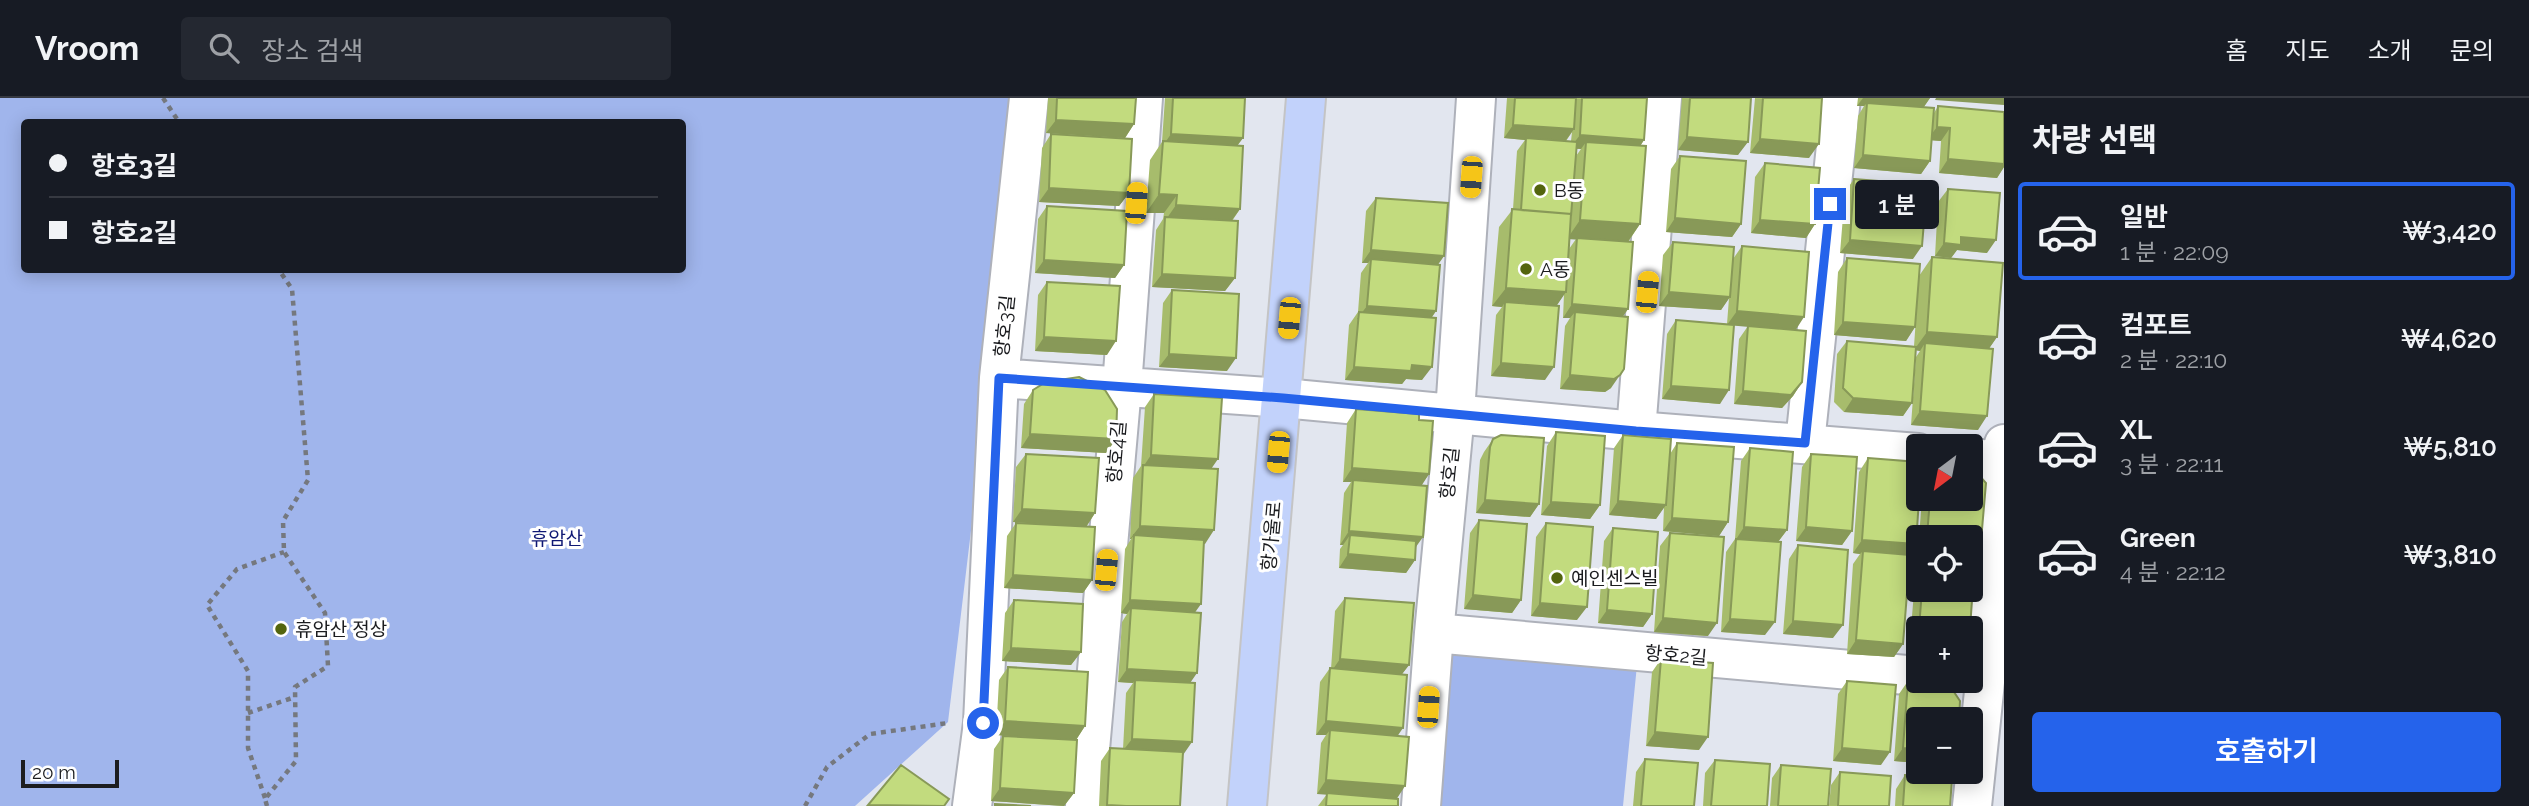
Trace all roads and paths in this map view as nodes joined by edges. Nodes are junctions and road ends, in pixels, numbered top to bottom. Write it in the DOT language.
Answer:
graph roads {
  1 [pos="163,98"];
  2 [pos="1029,98"];
  3 [pos="1143,98"];
  4 [pos="1306,98"];
  5 [pos="1476,98"];
  6 [pos="1662,98"];
  7 [pos="1841,98"];
  8 [pos="177,119"];
  9 [pos="281,273"];
  10 [pos="999,378"];
  11 [pos="1122,387"];
  12 [pos="1283,398"];
  13 [pos="1455,413"];
  14 [pos="1636,431"];
  15 [pos="1805,443"];
  16 [pos="1906,452"];
  17 [pos="1992,454"];
  18 [pos="284,552"];
  19 [pos="1980,616"];
  20 [pos="1434,633"];
  21 [pos="1906,675"];
  22 [pos="1975,693"];
  23 [pos="295,697"];
  24 [pos="248,713"];
  25 [pos="983,723"];
  26 [pos="265,799"];
  27 [pos="267,806"];
  28 [pos="805,806"];
  29 [pos="972,806"];
  30 [pos="1085,806"];
  31 [pos="1247,806"];
  32 [pos="1421,806"];
  33 [pos="1972,806"];
  1 -- 8 [label="path"];
  2 -- 10 [label="street, 항호3길"];
  3 -- 11 [label="street, 항호4길"];
  4 -- 12 [label="main road, 항가울로"];
  5 -- 13 [label="street, 항호길"];
  6 -- 14 [label="street"];
  7 -- 15 [label="street"];
  9 -- 18 [label="path"];
  10 -- 11 [label="street"];
  10 -- 25 [label="street, 항호3길"];
  11 -- 12 [label="street"];
  11 -- 30 [label="street, 항호4길"];
  12 -- 13 [label="street"];
  12 -- 31 [label="main road, 항가울로"];
  13 -- 14 [label="street"];
  13 -- 20 [label="street, 항호길"];
  14 -- 15 [label="street"];
  15 -- 16 [label="street"];
  17 -- 19 [label="street"];
  18 -- 23 [label="path"];
  18 -- 24 [label="path"];
  20 -- 21 [label="street, 항호2길"];
  20 -- 32 [label="street, 항호길"];
  22 -- 33 [label="street"];
  23 -- 24 [label="path"];
  23 -- 26 [label="path"];
  24 -- 26 [label="path"];
  25 -- 28 [label="path"];
  25 -- 29 [label="street, 항호3길"];
  26 -- 27 [label="path"];
}
